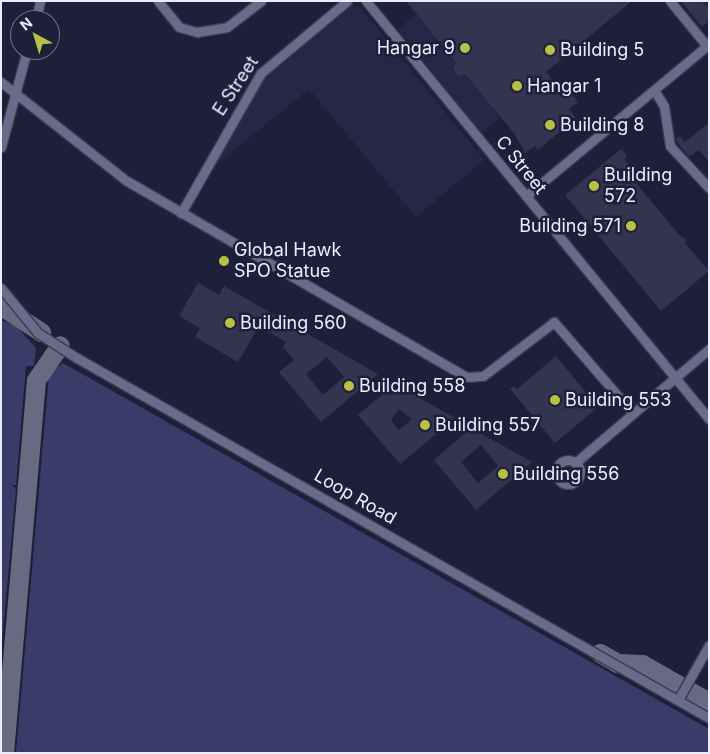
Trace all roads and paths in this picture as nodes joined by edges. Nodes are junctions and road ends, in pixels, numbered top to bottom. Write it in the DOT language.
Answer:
graph roads {
  1 [pos="158,1"];
  2 [pos="261,1"];
  3 [pos="347,1"];
  4 [pos="366,1"];
  5 [pos="670,1"];
  6 [pos="708,45"];
  7 [pos="24,60"];
  8 [pos="1,82"];
  9 [pos="654,90"];
  10 [pos="1,93"];
  11 [pos="15,96"];
  12 [pos="1,147"];
  13 [pos="709,188"];
  14 [pos="526,196"];
  15 [pos="181,213"];
  16 [pos="1,288"];
  17 [pos="709,349"];
  18 [pos="674,377"];
  19 [pos="632,412"];
  20 [pos="709,419"];
  21 [pos="575,463"];
  22 [pos="709,645"];
  23 [pos="678,700"];
  24 [pos="709,718"];
  1 -- 2 [label="street"];
  3 -- 15 [label="street, E Street"];
  4 -- 14 [label="street, C Street"];
  5 -- 6 [label="street"];
  6 -- 9 [label="street"];
  7 -- 11 [label="street"];
  8 -- 11 [label="street"];
  9 -- 13 [label="street"];
  9 -- 14 [label="street"];
  10 -- 11 [label="street"];
  11 -- 12 [label="street"];
  11 -- 15 [label="street"];
  14 -- 18 [label="street, C Street"];
  15 -- 19 [label="street"];
  16 -- 23 [label="street, Loop Road"];
  17 -- 18 [label="street"];
  18 -- 19 [label="street"];
  18 -- 20 [label="street, C Street"];
  19 -- 21 [label="street"];
  22 -- 23 [label="street"];
  23 -- 24 [label="street, Loop Road"];
}
